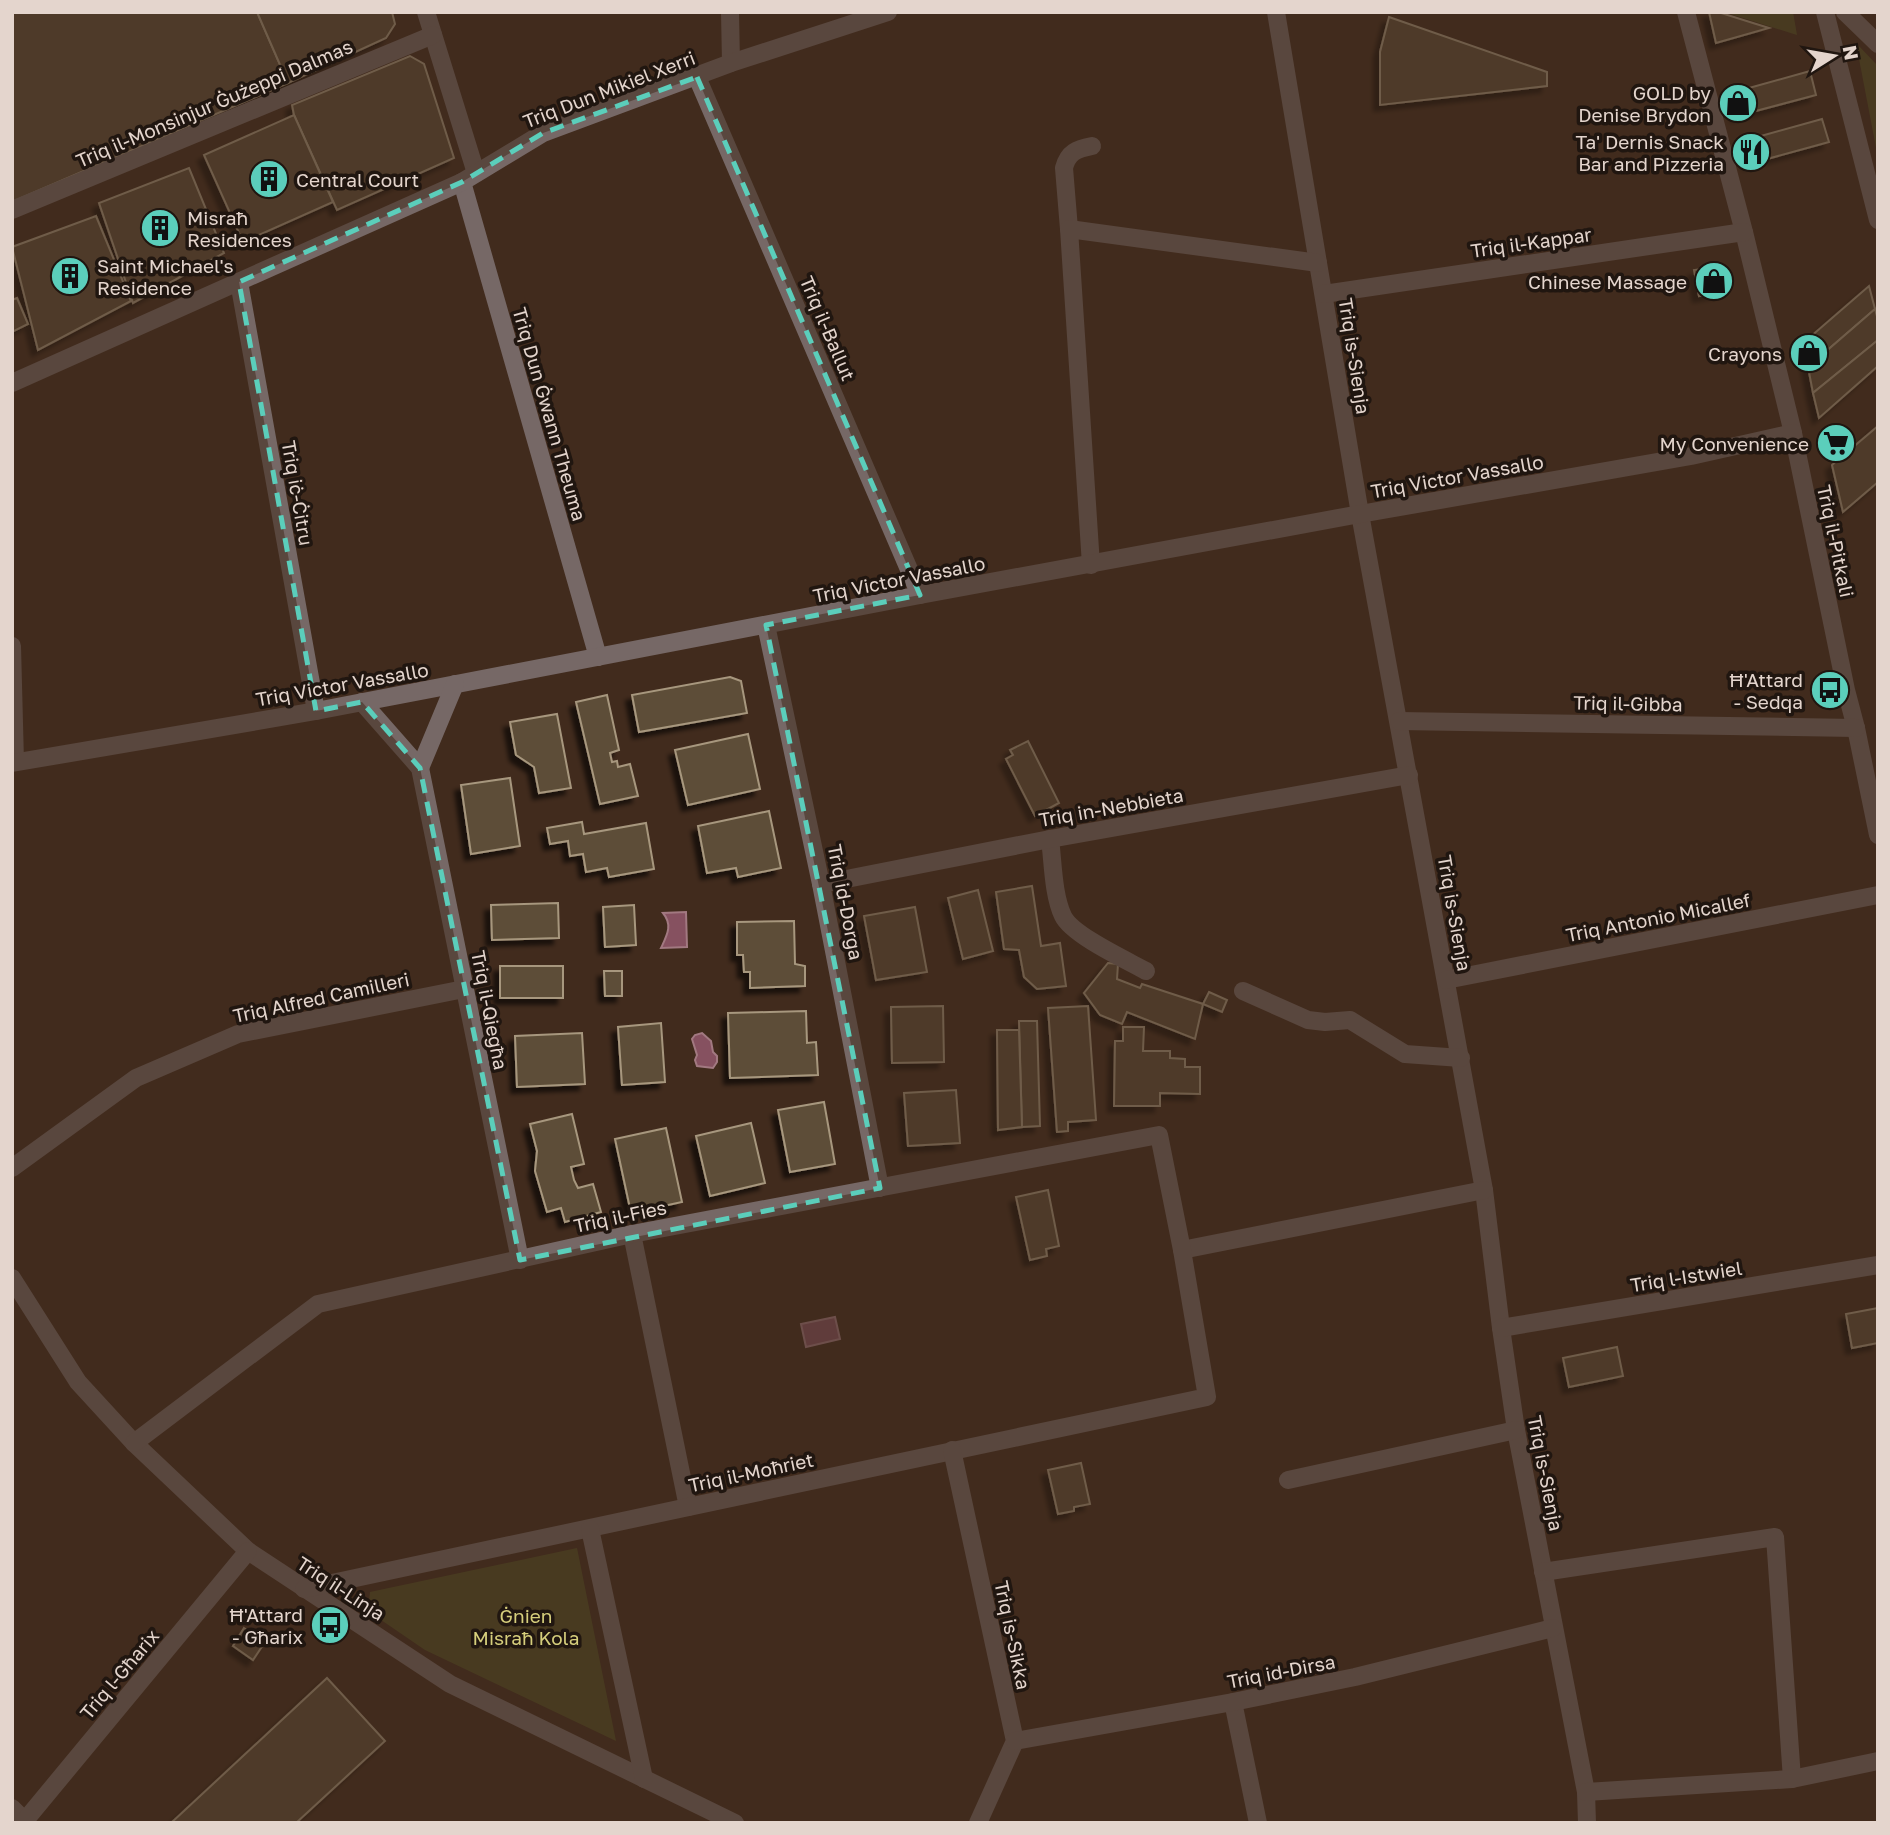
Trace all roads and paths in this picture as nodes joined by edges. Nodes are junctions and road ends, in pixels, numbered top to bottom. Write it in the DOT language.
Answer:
graph roads {
  1 [pos="426,12"];
  2 [pos="730,12"];
  3 [pos="888,12"];
  4 [pos="1276,12"];
  5 [pos="1686,12"];
  6 [pos="1825,12"];
  7 [pos="1845,12"];
  8 [pos="433,34"];
  9 [pos="1878,44"];
  10 [pos="731,63"];
  11 [pos="697,77"];
  12 [pos="1092,146"];
  13 [pos="469,177"];
  14 [pos="1875,198"];
  15 [pos="12,210"];
  16 [pos="1878,220"];
  17 [pos="1069,229"];
  18 [pos="1744,232"];
  19 [pos="1318,263"];
  20 [pos="239,282"];
  21 [pos="1324,294"];
  22 [pos="12,383"];
  23 [pos="1793,433"];
  24 [pos="1360,514"];
  25 [pos="1091,565"];
  26 [pos="920,595"];
  27 [pos="766,625"];
  28 [pos="12,646"];
  29 [pos="598,657"];
  30 [pos="455,684"];
  31 [pos="362,702"];
  32 [pos="316,711"];
  33 [pos="1399,721"];
  34 [pos="1856,728"];
  35 [pos="14,763"];
  36 [pos="421,768"];
  37 [pos="1409,775"];
  38 [pos="1878,835"];
  39 [pos="1050,839"];
  40 [pos="821,884"];
  41 [pos="1878,895"];
  42 [pos="1146,971"];
  43 [pos="1446,980"];
  44 [pos="464,989"];
  45 [pos="1243,991"];
  46 [pos="1461,1058"];
  47 [pos="12,1168"];
  48 [pos="880,1188"];
  49 [pos="1484,1190"];
  50 [pos="632,1234"];
  51 [pos="1182,1250"];
  52 [pos="520,1260"];
  53 [pos="1878,1265"];
  54 [pos="12,1278"];
  55 [pos="1501,1328"];
  56 [pos="1516,1430"];
  57 [pos="134,1443"];
  58 [pos="952,1450"];
  59 [pos="1288,1480"];
  60 [pos="688,1507"];
  61 [pos="590,1529"];
  62 [pos="248,1551"];
  63 [pos="1543,1572"];
  64 [pos="303,1589"];
  65 [pos="1553,1628"];
  66 [pos="1233,1702"];
  67 [pos="1015,1741"];
  68 [pos="1877,1763"];
  69 [pos="644,1779"];
  70 [pos="1792,1779"];
  71 [pos="1586,1792"];
  72 [pos="20,1817"];
  73 [pos="735,1823"];
  74 [pos="978,1823"];
  75 [pos="1258,1823"];
  76 [pos="1587,1823"];
  1 -- 8 [label="street, Triq Dun Ġwann Theuma"];
  2 -- 10 [label="street"];
  3 -- 10 [label="street, Triq Dun Mikiel Xerri"];
  4 -- 19 [label="street, Triq is-Sienja"];
  5 -- 18 [label="street, Triq il-Pitkali"];
  6 -- 14 [label="street"];
  7 -- 9 [label="street"];
  8 -- 13 [label="street, Triq Dun Ġwann Theuma"];
  8 -- 15 [label="street, Triq il-Monsinjur Ġużeppi Dalmas"];
  10 -- 11 [label="street, Triq Dun Mikiel Xerri"];
  11 -- 13 [label="street, Triq Dun Mikiel Xerri"];
  11 -- 26 [label="street, Triq il-Ballut"];
  12 -- 17 [label="street"];
  13 -- 20 [label="street, Triq Dun Mikiel Xerri"];
  13 -- 29 [label="street, Triq Dun Ġwann Theuma"];
  14 -- 16 [label="street"];
  17 -- 19 [label="street"];
  17 -- 25 [label="street"];
  18 -- 21 [label="street, Triq il-Kappar"];
  18 -- 23 [label="street, Triq il-Pitkali"];
  19 -- 21 [label="street, Triq is-Sienja"];
  20 -- 22 [label="street, Triq Dun Mikiel Xerri"];
  20 -- 32 [label="street, Triq iċ-Ċitru"];
  21 -- 24 [label="street, Triq is-Sienja"];
  23 -- 24 [label="street, Triq Victor Vassallo"];
  23 -- 34 [label="street, Triq il-Pitkali"];
  24 -- 25 [label="street, Triq Victor Vassallo"];
  24 -- 33 [label="street, Triq is-Sienja"];
  25 -- 26 [label="street, Triq Victor Vassallo"];
  26 -- 27 [label="street, Triq Victor Vassallo"];
  27 -- 29 [label="street, Triq Victor Vassallo"];
  27 -- 40 [label="street, Triq id-Dorga"];
  28 -- 35 [label="street"];
  29 -- 30 [label="street, Triq Victor Vassallo"];
  30 -- 31 [label="street, Triq Victor Vassallo"];
  30 -- 36 [label="street"];
  31 -- 32 [label="street, Triq Victor Vassallo"];
  31 -- 36 [label="street"];
  32 -- 35 [label="street, Triq Victor Vassallo"];
  33 -- 34 [label="street, Triq il-Gibba"];
  33 -- 37 [label="street, Triq is-Sienja"];
  34 -- 38 [label="street, Triq il-Pitkali"];
  36 -- 44 [label="street, Triq il-Qiegħa"];
  37 -- 39 [label="street, Triq in-Nebbieta"];
  37 -- 43 [label="street, Triq is-Sienja"];
  39 -- 40 [label="street, Triq in-Nebbieta"];
  39 -- 42 [label="street"];
  40 -- 48 [label="street, Triq id-Dorga"];
  41 -- 43 [label="street, Triq Antonio Micallef"];
  43 -- 46 [label="street, Triq is-Sienja"];
  44 -- 47 [label="street, Triq Alfred Camilleri"];
  44 -- 52 [label="street, Triq il-Qiegħa"];
  45 -- 46 [label="street"];
  46 -- 49 [label="street, Triq is-Sienja"];
  48 -- 50 [label="street, Triq il-Fies"];
  48 -- 51 [label="street, Triq il-Fies"];
  49 -- 51 [label="street"];
  49 -- 55 [label="street, Triq is-Sienja"];
  50 -- 52 [label="street, Triq il-Fies"];
  50 -- 60 [label="street"];
  51 -- 58 [label="street, Triq il-Moħriet"];
  52 -- 57 [label="street, Triq il-Fies"];
  53 -- 55 [label="street, Triq l-Istwiel"];
  54 -- 57 [label="street, Triq il-Linja"];
  55 -- 56 [label="street, Triq is-Sienja"];
  56 -- 59 [label="street"];
  56 -- 63 [label="street, Triq is-Sienja"];
  57 -- 62 [label="street, Triq il-Linja"];
  58 -- 60 [label="street, Triq il-Moħriet"];
  58 -- 67 [label="street, Triq is-Sikka"];
  60 -- 61 [label="street, Triq il-Moħriet"];
  61 -- 64 [label="street, Triq il-Moħriet"];
  61 -- 69 [label="street"];
  62 -- 64 [label="street, Triq il-Linja"];
  62 -- 72 [label="street, Triq l-Għarix"];
  63 -- 65 [label="street, Triq is-Sienja"];
  63 -- 70 [label="street"];
  64 -- 69 [label="street, Triq il-Linja"];
  65 -- 66 [label="street, Triq id-Dirsa"];
  65 -- 71 [label="street, Triq is-Sienja"];
  66 -- 67 [label="street, Triq id-Dirsa"];
  66 -- 75 [label="street"];
  67 -- 74 [label="street"];
  68 -- 70 [label="street"];
  69 -- 73 [label="street, Triq il-Linja"];
  70 -- 71 [label="street"];
  71 -- 76 [label="street, Triq is-Sienja"];
}
